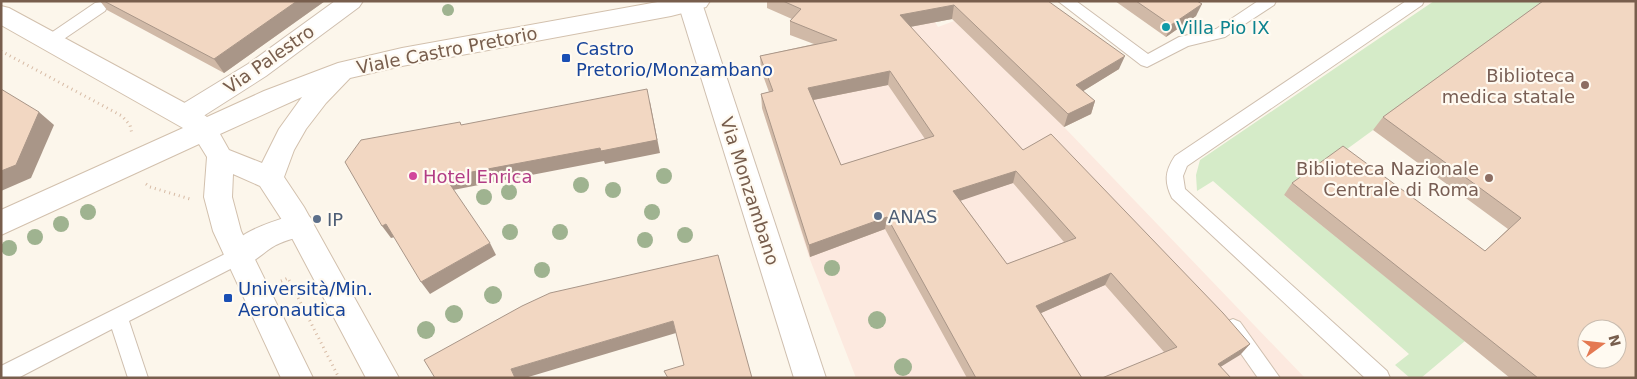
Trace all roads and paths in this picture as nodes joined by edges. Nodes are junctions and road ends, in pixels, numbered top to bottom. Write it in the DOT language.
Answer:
graph roads {
  1 [pos="351,1"];
  2 [pos="1065,1"];
  3 [pos="1269,1"];
  4 [pos="1418,1"];
  5 [pos="694,2"];
  6 [pos="100,7"];
  7 [pos="1,14"];
  8 [pos="50,40"];
  9 [pos="1,51"];
  10 [pos="350,68"];
  11 [pos="195,122"];
  12 [pos="220,157"];
  13 [pos="136,161"];
  14 [pos="270,178"];
  15 [pos="150,187"];
  16 [pos="1,222"];
  17 [pos="300,226"];
  18 [pos="237,256"];
  19 [pos="118,317"];
  20 [pos="1223,317"];
  21 [pos="6,376"];
  22 [pos="138,378"];
  23 [pos="297,378"];
  24 [pos="383,378"];
  25 [pos="810,378"];
  26 [pos="1270,378"];
  27 [pos="1380,378"];
  1 -- 11 [label="street, Via Palestro"];
  2 -- 3 [label="lane"];
  4 -- 27 [label="lane"];
  5 -- 10 [label="street, Viale Castro Pretorio"];
  5 -- 25 [label="street, Via Monzambano"];
  6 -- 8 [label="lane"];
  7 -- 8 [label="street"];
  8 -- 11 [label="street"];
  9 -- 13 [label="path"];
  10 -- 11 [label="street, Viale Castro Pretorio"];
  10 -- 14 [label="street"];
  11 -- 12 [label="street"];
  11 -- 13 [label="street"];
  12 -- 14 [label="street"];
  12 -- 18 [label="street"];
  13 -- 15 [label="path"];
  13 -- 16 [label="street"];
  14 -- 17 [label="street"];
  17 -- 18 [label="street"];
  17 -- 24 [label="street"];
  18 -- 19 [label="lane"];
  18 -- 23 [label="street"];
  19 -- 21 [label="lane"];
  19 -- 22 [label="lane"];
  20 -- 26 [label="lane"];
}
